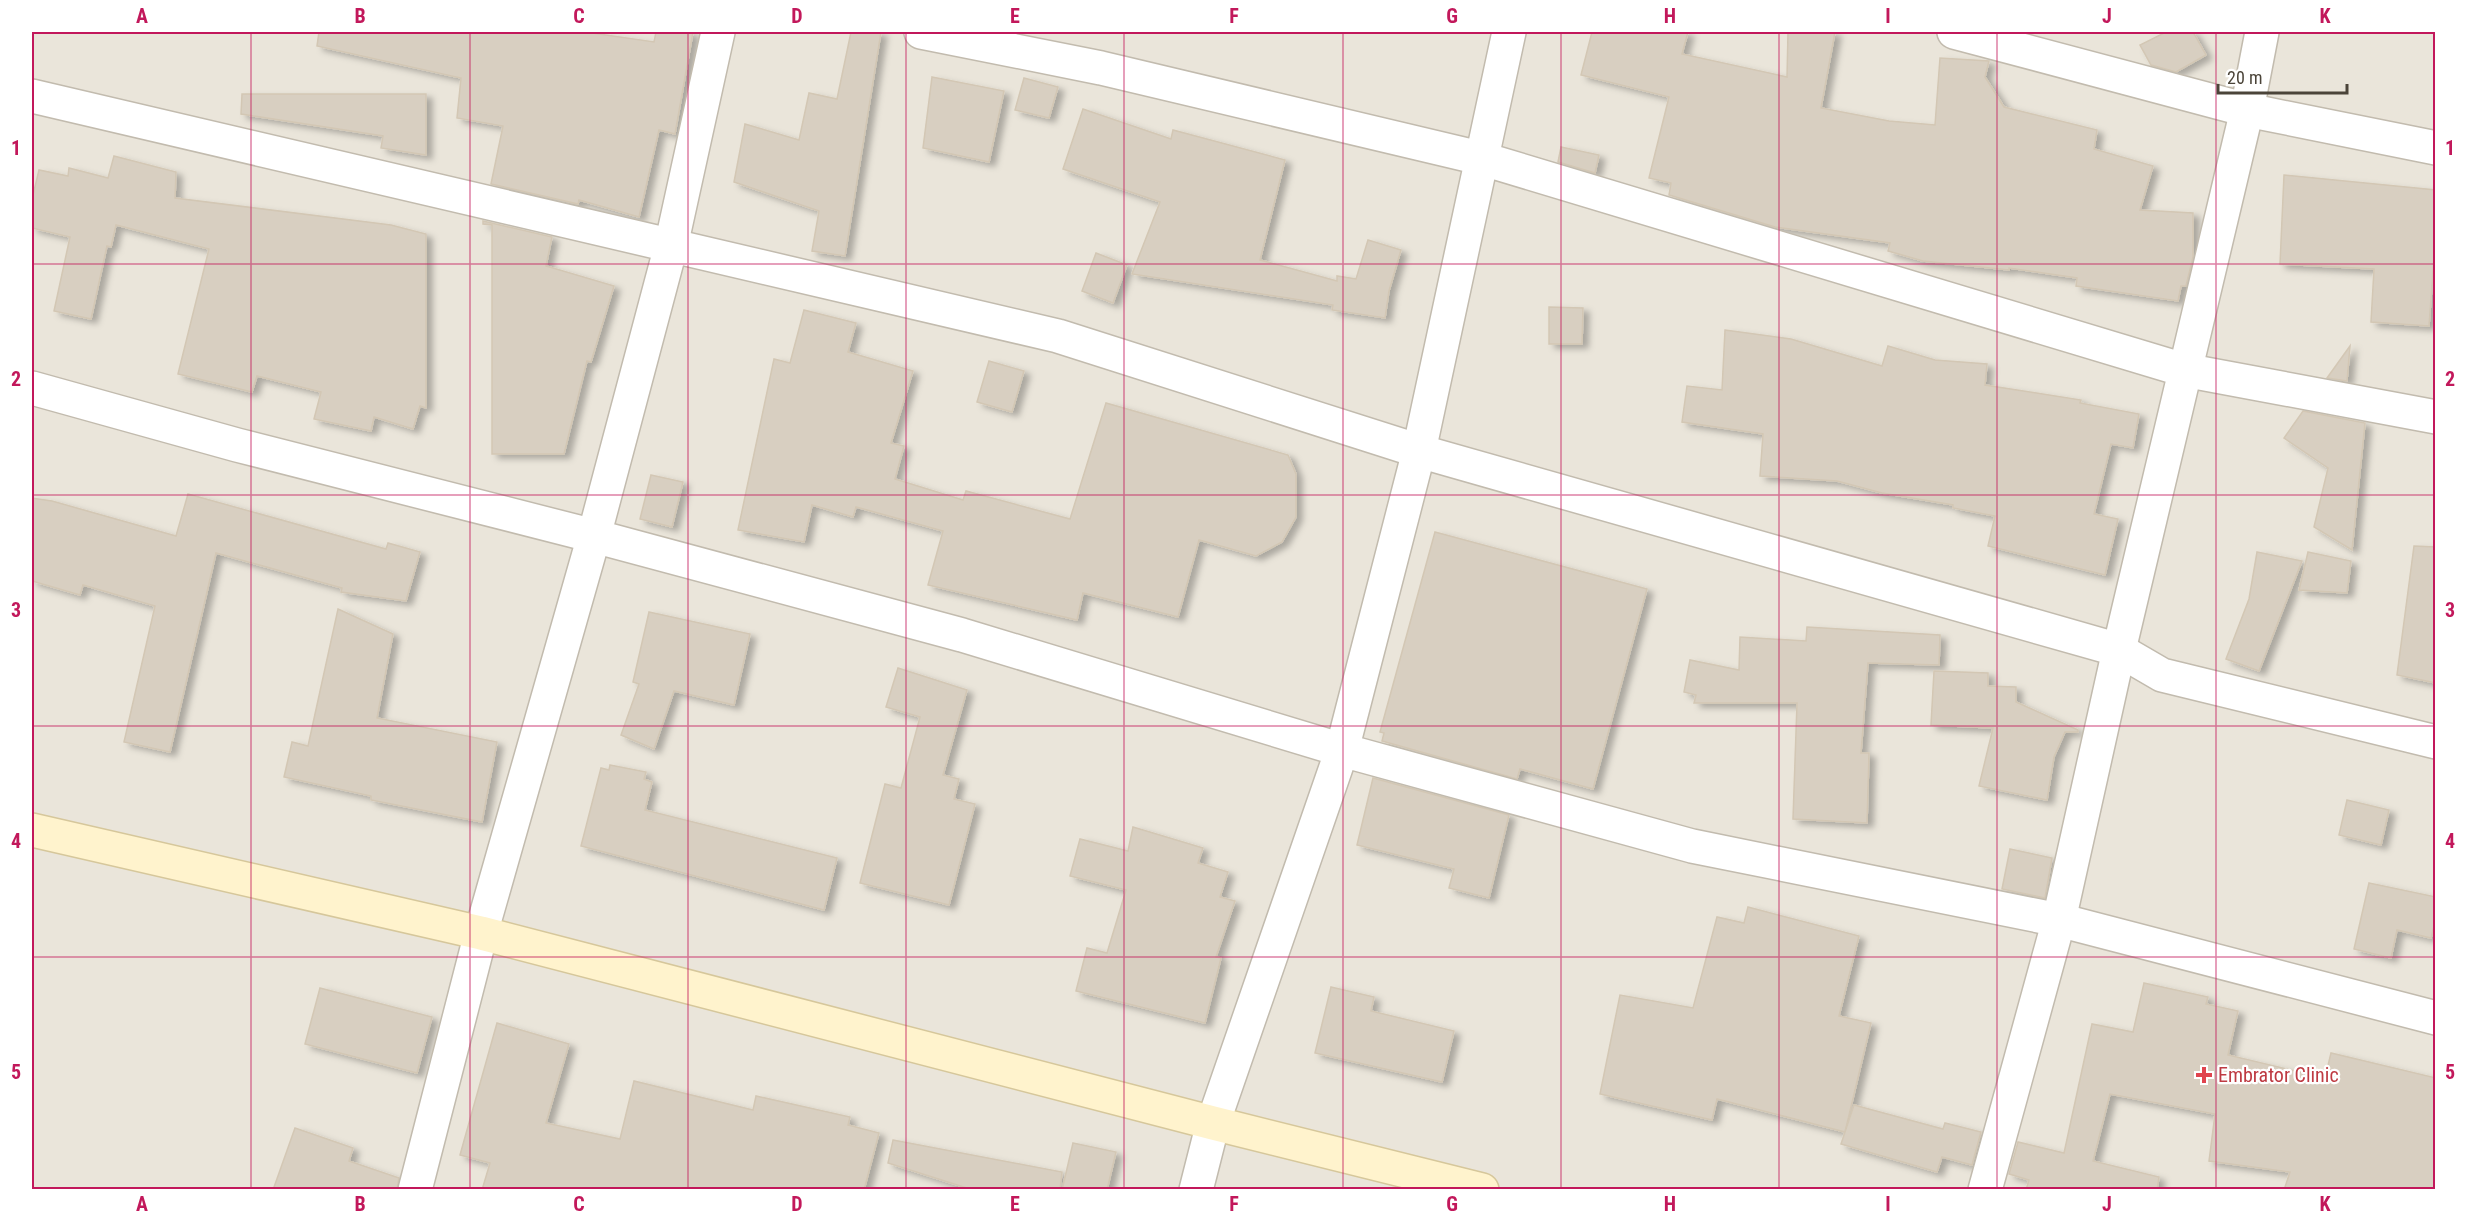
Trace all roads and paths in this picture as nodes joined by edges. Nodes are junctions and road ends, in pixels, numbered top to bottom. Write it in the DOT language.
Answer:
graph roads {
  1 [pos="718,32"];
  2 [pos="921,32"];
  3 [pos="1509,32"];
  4 [pos="1954,32"];
  5 [pos="2262,32"];
  6 [pos="32,96"];
  7 [pos="2247,110"];
  8 [pos="2436,148"];
  9 [pos="1480,158"];
  10 [pos="671,246"];
  11 [pos="2184,370"];
  12 [pos="32,388"];
  13 [pos="2436,417"];
  14 [pos="1419,451"];
  15 [pos="594,536"];
  16 [pos="2119,650"];
  17 [pos="2436,741"];
  18 [pos="1342,750"];
  19 [pos="32,830"];
  20 [pos="2059,921"];
  21 [pos="481,933"];
  22 [pos="2436,1018"];
  23 [pos="1213,1123"];
  24 [pos="415,1190"];
  25 [pos="1196,1190"];
  26 [pos="1482,1190"];
  27 [pos="1985,1190"];
  1 -- 10 [label="street"];
  2 -- 9 [label="street"];
  3 -- 9 [label="street"];
  4 -- 7 [label="street"];
  5 -- 7 [label="street"];
  6 -- 10 [label="street"];
  7 -- 8 [label="street"];
  7 -- 11 [label="street"];
  9 -- 11 [label="street"];
  9 -- 14 [label="street"];
  10 -- 14 [label="street"];
  10 -- 15 [label="street"];
  11 -- 13 [label="street"];
  11 -- 16 [label="street"];
  12 -- 15 [label="street"];
  14 -- 16 [label="street"];
  14 -- 18 [label="street"];
  15 -- 18 [label="street"];
  15 -- 21 [label="street"];
  16 -- 17 [label="street"];
  16 -- 20 [label="street"];
  18 -- 20 [label="street"];
  18 -- 23 [label="street"];
  19 -- 21 [label="street"];
  20 -- 22 [label="street"];
  20 -- 27 [label="street"];
  21 -- 23 [label="street"];
  21 -- 24 [label="street"];
  23 -- 25 [label="street"];
  23 -- 26 [label="street"];
}
